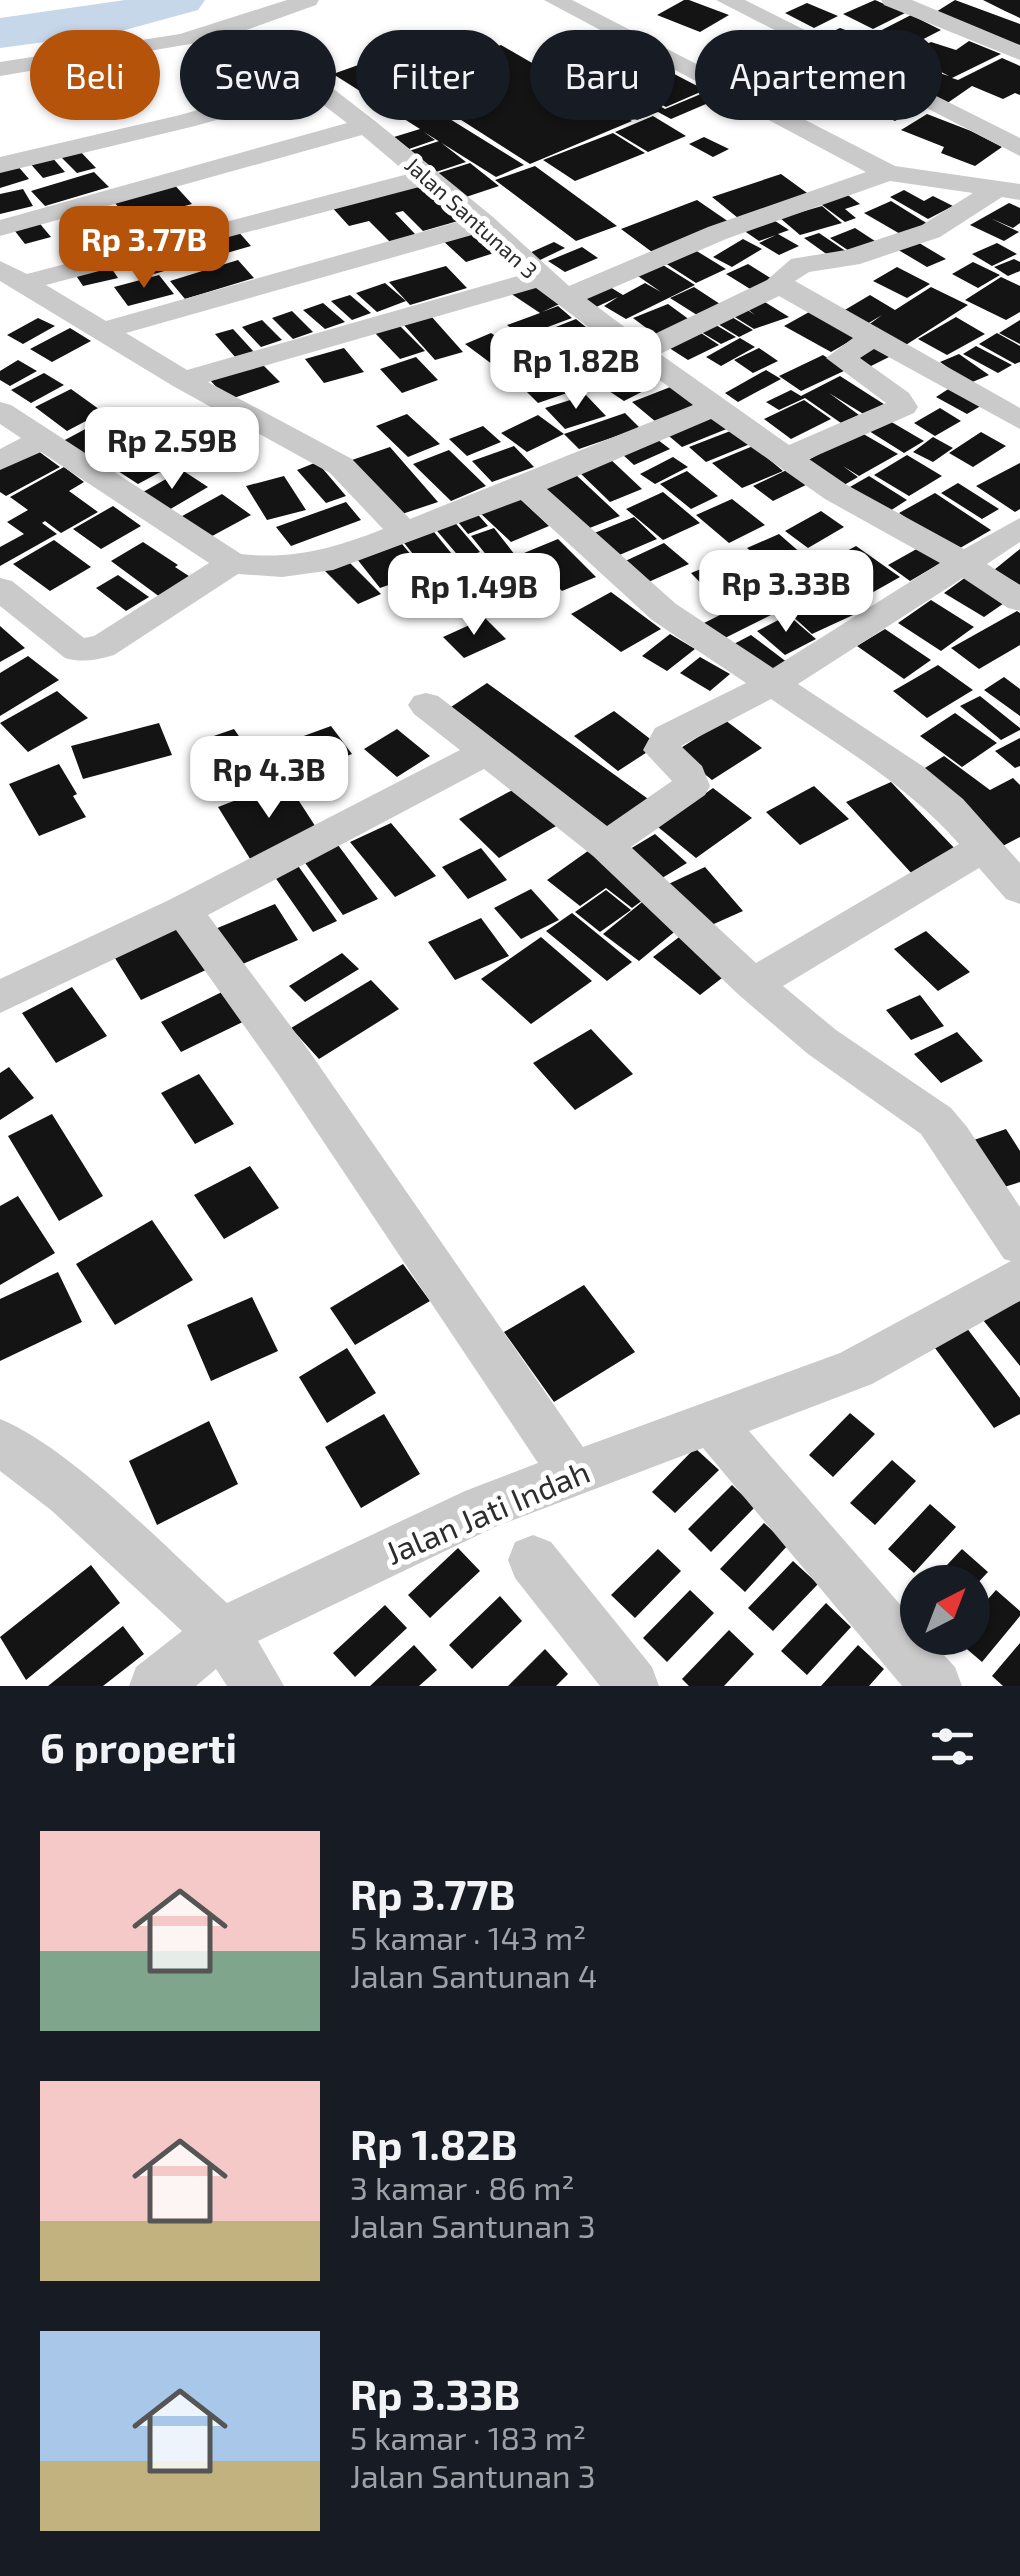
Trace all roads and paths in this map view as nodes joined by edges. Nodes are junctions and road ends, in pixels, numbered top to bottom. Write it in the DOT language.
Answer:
graph roads {
  1 [pos="308,0"];
  2 [pos="555,0"];
  3 [pos="727,0"];
  4 [pos="892,0"];
  5 [pos="229,30"];
  6 [pos="180,40"];
  7 [pos="1020,54"];
  8 [pos="0,69"];
  9 [pos="336,103"];
  10 [pos="190,120"];
  11 [pos="366,126"];
  12 [pos="1020,148"];
  13 [pos="0,165"];
  14 [pos="888,173"];
  15 [pos="429,176"];
  16 [pos="1008,191"];
  17 [pos="484,223"];
  18 [pos="0,228"];
  19 [pos="12,276"];
  20 [pos="540,278"];
  21 [pos="779,284"];
  22 [pos="568,298"];
  23 [pos="102,330"];
  24 [pos="871,338"];
  25 [pos="641,352"];
  26 [pos="183,380"];
  27 [pos="714,407"];
  28 [pos="0,411"];
  29 [pos="1017,416"];
  30 [pos="42,439"];
  31 [pos="786,458"];
  32 [pos="0,461"];
  33 [pos="526,486"];
  34 [pos="1020,528"];
  35 [pos="405,532"];
  36 [pos="232,563"];
  37 [pos="960,563"];
  38 [pos="0,589"];
  39 [pos="1020,600"];
  40 [pos="774,683"];
  41 [pos="426,705"];
  42 [pos="489,752"];
  43 [pos="606,846"];
  44 [pos="986,846"];
  45 [pos="1020,889"];
  46 [pos="184,910"];
  47 [pos="6,982"];
  48 [pos="753,984"];
  49 [pos="1020,1245"];
  50 [pos="1020,1278"];
  51 [pos="710,1421"];
  52 [pos="0,1442"];
  53 [pos="573,1473"];
  54 [pos="532,1560"];
  55 [pos="220,1632"];
  56 [pos="154,1686"];
  57 [pos="258,1686"];
  58 [pos="633,1686"];
  59 [pos="936,1686"];
  1 -- 5 [label="street"];
  2 -- 14 [label="street"];
  3 -- 12 [label="street"];
  4 -- 7 [label="street"];
  6 -- 8 [label="street"];
  9 -- 11 [label="street, Jalan Santunan 3"];
  10 -- 13 [label="street"];
  11 -- 15 [label="street, Jalan Santunan 3"];
  11 -- 18 [label="street"];
  14 -- 16 [label="street"];
  14 -- 22 [label="street"];
  15 -- 17 [label="street, Jalan Santunan 3"];
  15 -- 19 [label="street"];
  16 -- 21 [label="street"];
  17 -- 20 [label="street, Jalan Santunan 3"];
  17 -- 23 [label="street"];
  19 -- 23 [label="street"];
  20 -- 22 [label="street, Jalan Santunan 3"];
  20 -- 26 [label="street"];
  21 -- 24 [label="street"];
  21 -- 25 [label="street"];
  22 -- 25 [label="street, Jalan Santunan 3"];
  23 -- 26 [label="street"];
  24 -- 29 [label="street"];
  24 -- 31 [label="street"];
  25 -- 27 [label="street, Jalan Santunan 3"];
  26 -- 35 [label="street"];
  27 -- 31 [label="street, Jalan Santunan 3"];
  27 -- 33 [label="street"];
  28 -- 30 [label="street"];
  30 -- 32 [label="street"];
  30 -- 36 [label="street"];
  31 -- 37 [label="street, Jalan Santunan 3"];
  33 -- 35 [label="street"];
  33 -- 40 [label="street"];
  34 -- 37 [label="street"];
  35 -- 36 [label="street"];
  36 -- 38 [label="street"];
  37 -- 39 [label="street, Jalan Santunan 3"];
  37 -- 40 [label="street"];
  40 -- 43 [label="street"];
  40 -- 44 [label="street"];
  41 -- 42 [label="street"];
  42 -- 43 [label="street"];
  42 -- 46 [label="street"];
  43 -- 48 [label="street"];
  44 -- 45 [label="street"];
  44 -- 48 [label="street"];
  46 -- 47 [label="street"];
  46 -- 53 [label="street"];
  48 -- 49 [label="street"];
  50 -- 51 [label="street, Jalan Jati Indah"];
  51 -- 53 [label="street, Jalan Jati Indah"];
  51 -- 59 [label="street"];
  52 -- 55 [label="street"];
  53 -- 55 [label="street, Jalan Jati Indah"];
  54 -- 58 [label="street"];
  55 -- 56 [label="street, Jalan Jati Indah"];
  55 -- 57 [label="street"];
}
